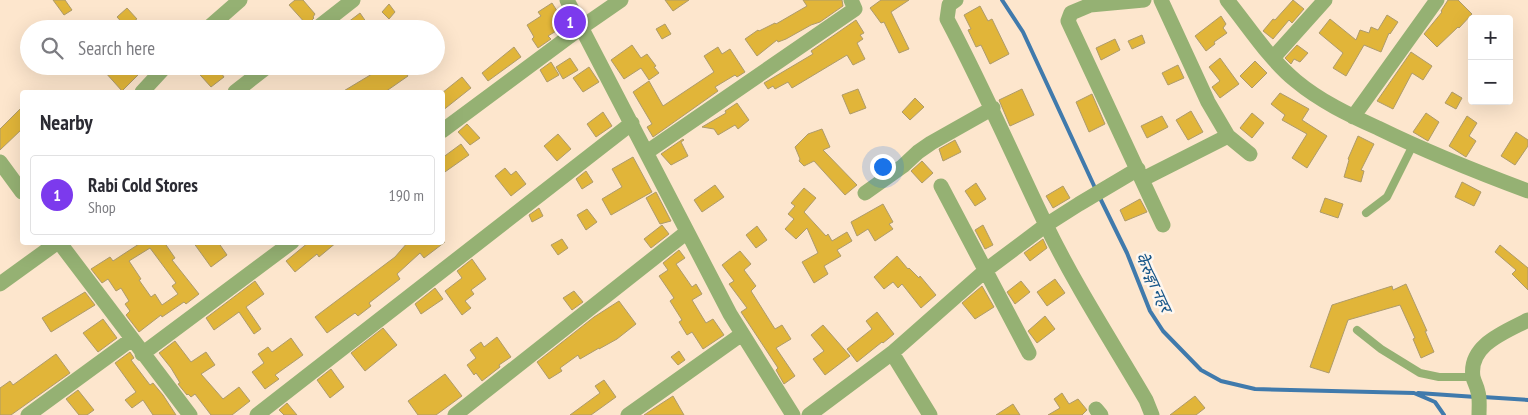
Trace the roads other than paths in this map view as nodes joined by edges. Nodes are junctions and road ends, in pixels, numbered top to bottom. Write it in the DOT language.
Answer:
graph roads {
  1 [pos="240,0"];
  2 [pos="353,0"];
  3 [pos="567,0"];
  4 [pos="621,0"];
  5 [pos="956,0"];
  6 [pos="1144,0"];
  7 [pos="1161,0"];
  8 [pos="1227,0"];
  9 [pos="1325,0"];
  10 [pos="1437,0"];
  11 [pos="1089,2"];
  12 [pos="858,3"];
  13 [pos="217,20"];
  14 [pos="327,20"];
  15 [pos="582,27"];
  16 [pos="1273,58"];
  17 [pos="158,75"];
  18 [pos="257,75"];
  19 [pos="144,90"];
  20 [pos="238,90"];
  21 [pos="993,108"];
  22 [pos="1353,116"];
  23 [pos="632,123"];
  24 [pos="445,129"];
  25 [pos="1228,136"];
  26 [pos="1414,146"];
  27 [pos="647,152"];
  28 [pos="1250,154"];
  29 [pos="0,162"];
  30 [pos="1140,174"];
  31 [pos="941,186"];
  32 [pos="20,189"];
  33 [pos="1528,192"];
  34 [pos="865,194"];
  35 [pos="1366,213"];
  36 [pos="1163,224"];
  37 [pos="1046,225"];
  38 [pos="687,232"];
  39 [pos="54,245"];
  40 [pos="60,245"];
  41 [pos="288,245"];
  42 [pos="986,270"];
  43 [pos="0,284"];
  44 [pos="1528,320"];
  45 [pos="1357,330"];
  46 [pos="742,334"];
  47 [pos="132,339"];
  48 [pos="892,353"];
  49 [pos="1029,353"];
  50 [pos="142,354"];
  51 [pos="1477,397"];
  52 [pos="28,415"];
  53 [pos="190,415"];
  54 [pos="257,415"];
  55 [pos="455,415"];
  56 [pos="628,415"];
  57 [pos="793,415"];
  58 [pos="809,415"];
  59 [pos="930,415"];
  60 [pos="1152,415"];
  1 -- 13 [label="street"];
  2 -- 14 [label="street"];
  3 -- 15 [label="street"];
  4 -- 15 [label="street"];
  5 -- 21 [label="street"];
  6 -- 11 [label="street"];
  7 -- 25 [label="street"];
  8 -- 16 [label="street"];
  9 -- 16 [label="street"];
  10 -- 22 [label="street"];
  11 -- 30 [label="street"];
  12 -- 27 [label="street"];
  15 -- 23 [label="street"];
  15 -- 24 [label="street"];
  16 -- 22 [label="street"];
  17 -- 19 [label="street"];
  18 -- 20 [label="street"];
  21 -- 34 [label="street"];
  21 -- 37 [label="street"];
  22 -- 26 [label="street"];
  23 -- 27 [label="street"];
  23 -- 54 [label="street"];
  25 -- 28 [label="street"];
  25 -- 30 [label="street"];
  26 -- 33 [label="street"];
  26 -- 35 [label="lane"];
  27 -- 38 [label="street"];
  29 -- 32 [label="street"];
  30 -- 36 [label="street"];
  30 -- 37 [label="street"];
  31 -- 42 [label="street"];
  37 -- 42 [label="street"];
  37 -- 60 [label="street"];
  38 -- 46 [label="street"];
  38 -- 55 [label="street"];
  39 -- 43 [label="street"];
  40 -- 47 [label="street"];
  41 -- 50 [label="street"];
  42 -- 48 [label="street"];
  42 -- 49 [label="street"];
  44 -- 51 [label="street"];
  45 -- 51 [label="lane"];
  46 -- 56 [label="street"];
  46 -- 57 [label="street"];
  47 -- 50 [label="street"];
  47 -- 52 [label="street"];
  48 -- 58 [label="street"];
  48 -- 59 [label="street"];
  50 -- 53 [label="street"];
}
